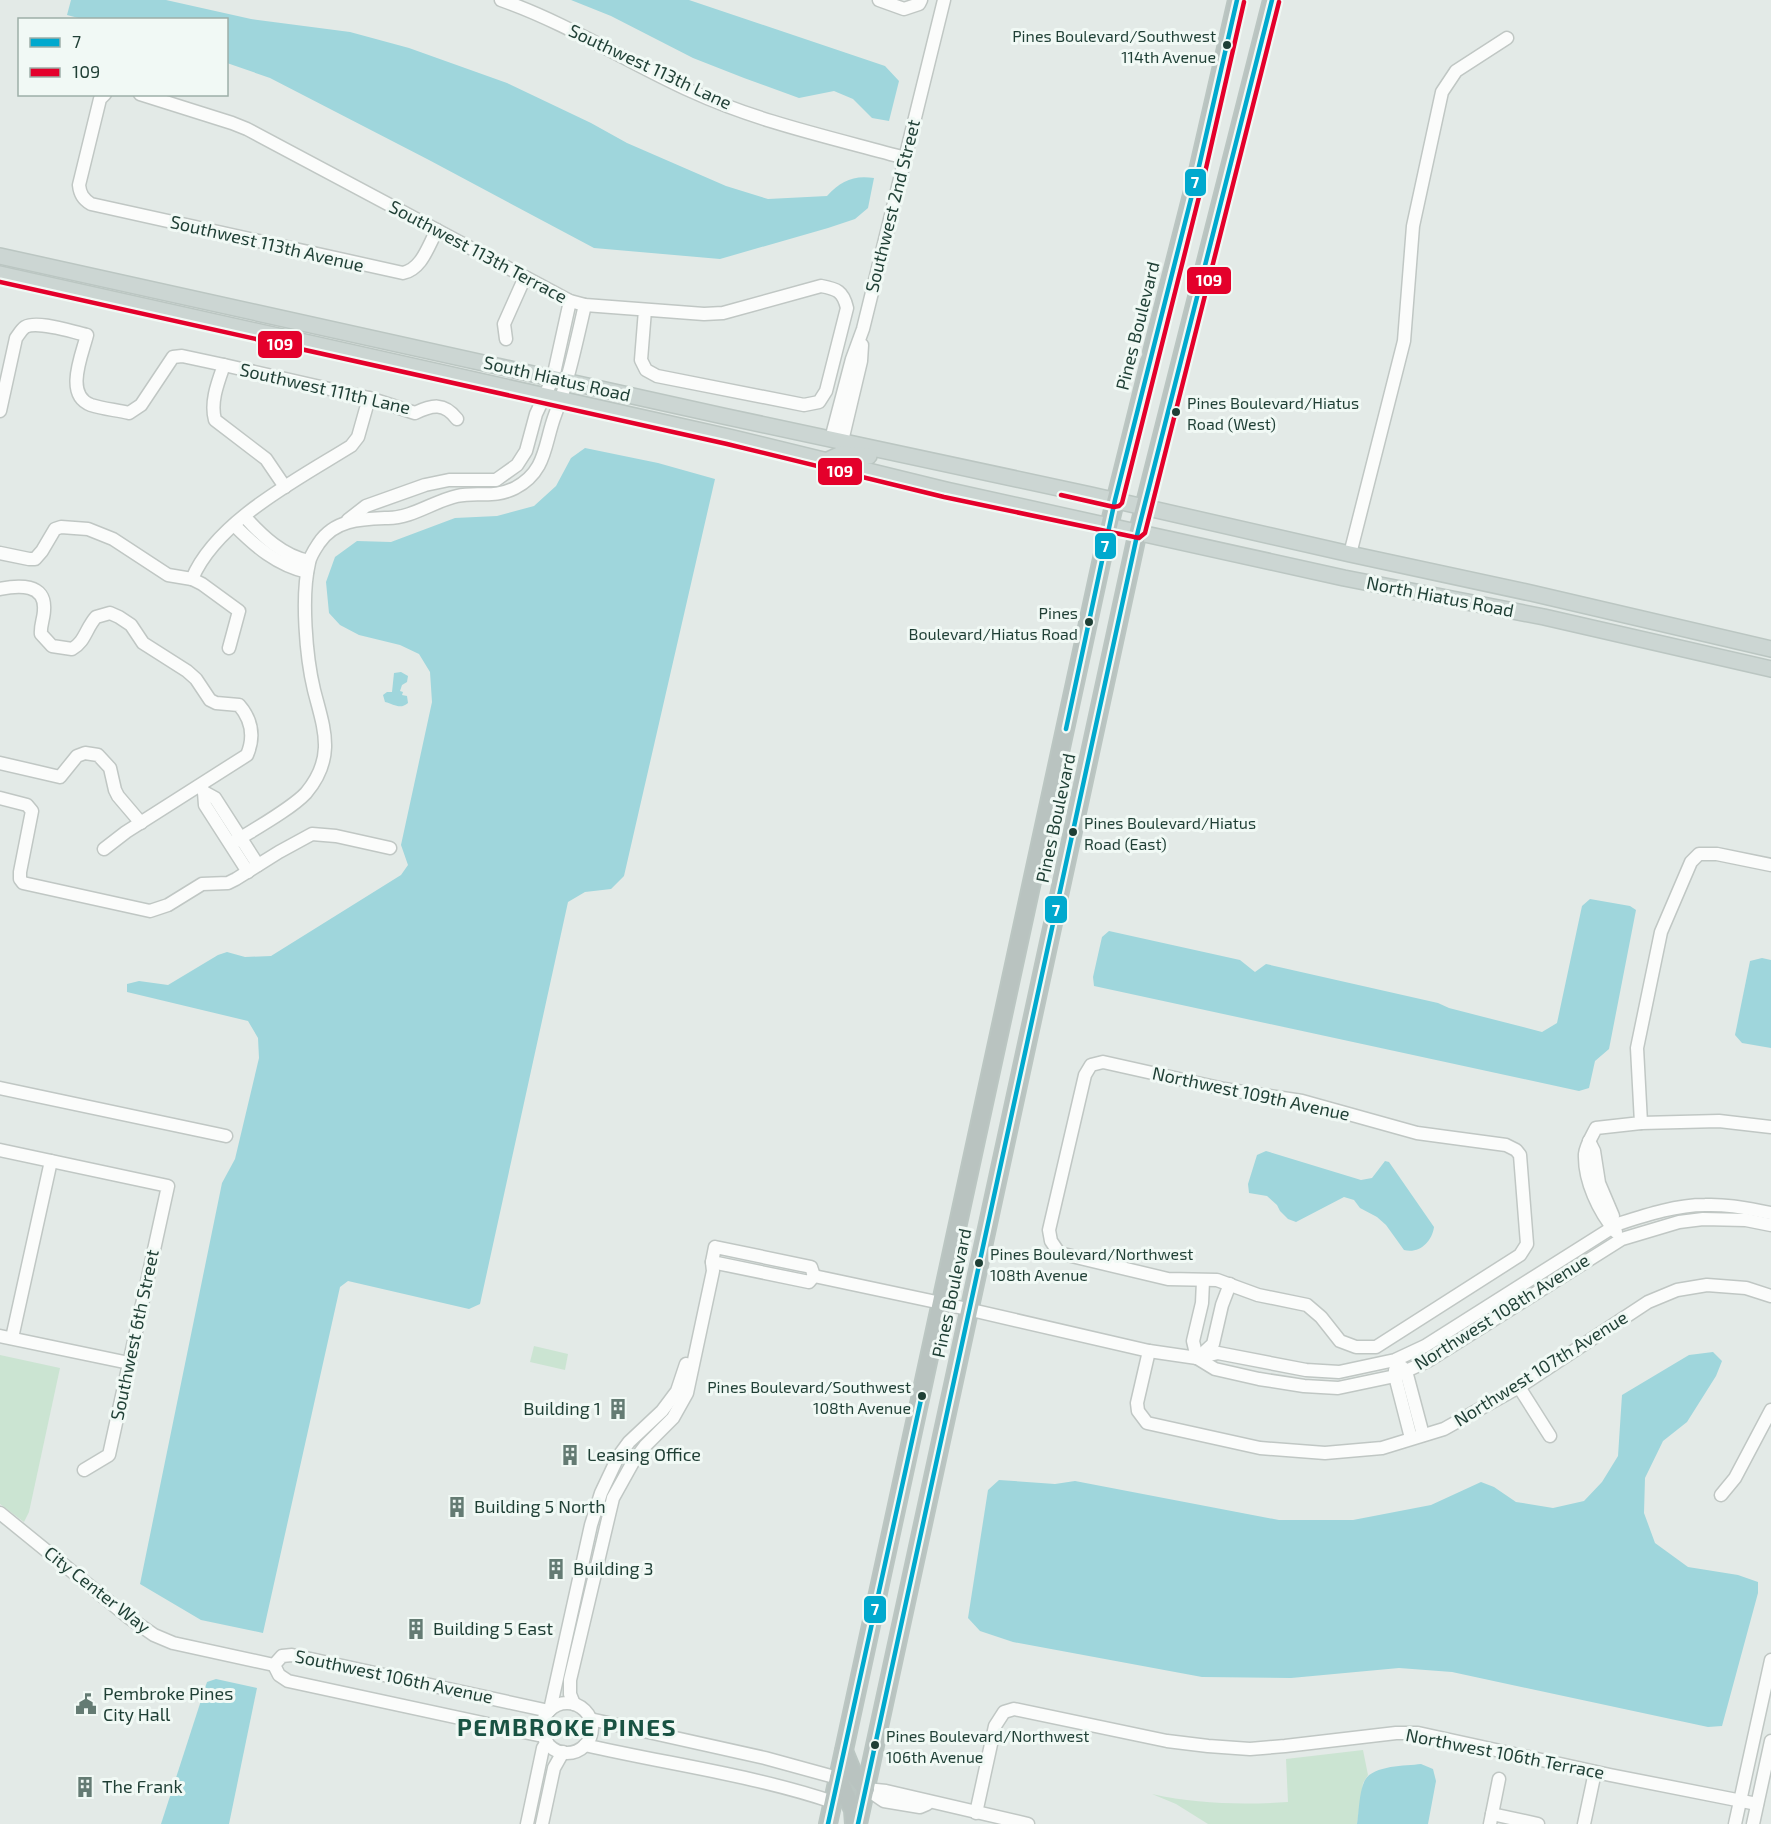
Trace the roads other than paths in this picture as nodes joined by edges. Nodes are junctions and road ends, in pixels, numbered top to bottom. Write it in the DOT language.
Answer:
graph roads {
  1 [pos="501,0"];
  2 [pos="879,0"];
  3 [pos="944,0"];
  4 [pos="1237,0"];
  5 [pos="1272,0"];
  6 [pos="920,2"];
  7 [pos="1507,38"];
  8 [pos="103,96"];
  9 [pos="146,96"];
  10 [pos="905,158"];
  11 [pos="437,230"];
  12 [pos="0,256"];
  13 [pos="0,274"];
  14 [pos="525,277"];
  15 [pos="570,302"];
  16 [pos="585,305"];
  17 [pos="645,310"];
  18 [pos="506,339"];
  19 [pos="224,365"];
  20 [pos="560,380"];
  21 [pos="545,396"];
  22 [pos="369,398"];
  23 [pos="562,400"];
  24 [pos="0,411"];
  25 [pos="457,419"];
  26 [pos="729,436"];
  27 [pos="837,440"];
  28 [pos="924,458"];
  29 [pos="826,461"];
  30 [pos="285,487"];
  31 [pos="1115,500"];
  32 [pos="1144,507"];
  33 [pos="245,517"];
  34 [pos="347,521"];
  35 [pos="234,525"];
  36 [pos="1109,526"];
  37 [pos="1138,531"];
  38 [pos="0,553"];
  39 [pos="1350,555"];
  40 [pos="308,567"];
  41 [pos="192,579"];
  42 [pos="0,589"];
  43 [pos="229,648"];
  44 [pos="1771,650"];
  45 [pos="1771,669"];
  46 [pos="0,763"];
  47 [pos="202,789"];
  48 [pos="0,798"];
  49 [pos="141,823"];
  50 [pos="236,841"];
  51 [pos="390,848"];
  52 [pos="104,849"];
  53 [pos="1771,866"];
  54 [pos="253,868"];
  55 [pos="0,1088"];
  56 [pos="1641,1123"];
  57 [pos="1771,1127"];
  58 [pos="226,1136"];
  59 [pos="0,1150"];
  60 [pos="51,1161"];
  61 [pos="1771,1213"];
  62 [pos="1771,1225"];
  63 [pos="1614,1227"];
  64 [pos="1622,1239"];
  65 [pos="712,1262"];
  66 [pos="814,1276"];
  67 [pos="1203,1281"];
  68 [pos="1230,1284"];
  69 [pos="1771,1296"];
  70 [pos="942,1303"];
  71 [pos="968,1309"];
  72 [pos="6,1337"];
  73 [pos="1149,1351"];
  74 [pos="1197,1358"];
  75 [pos="1395,1360"];
  76 [pos="129,1363"];
  77 [pos="1400,1374"];
  78 [pos="1519,1387"];
  79 [pos="1771,1410"];
  80 [pos="1417,1436"];
  81 [pos="1550,1436"];
  82 [pos="84,1470"];
  83 [pos="1721,1495"];
  84 [pos="0,1513"];
  85 [pos="1771,1660"];
  86 [pos="274,1665"];
  87 [pos="574,1704"];
  88 [pos="550,1710"];
  89 [pos="590,1719"];
  90 [pos="545,1738"];
  91 [pos="1771,1741"];
  92 [pos="585,1745"];
  93 [pos="844,1750"];
  94 [pos="563,1752"];
  95 [pos="1595,1772"];
  96 [pos="838,1778"];
  97 [pos="1499,1779"];
  98 [pos="866,1789"];
  99 [pos="1740,1801"];
  100 [pos="833,1802"];
  101 [pos="1757,1804"];
  102 [pos="976,1813"];
  103 [pos="1491,1819"];
  104 [pos="527,1824"];
  105 [pos="542,1824"];
  106 [pos="828,1824"];
  107 [pos="856,1824"];
  108 [pos="1028,1824"];
  109 [pos="1538,1824"];
  110 [pos="1584,1824"];
  111 [pos="1735,1824"];
  112 [pos="1753,1824"];
  1 -- 10 [label="street, Southwest 113th Lane"];
  2 -- 6 [label="street"];
  3 -- 10 [label="street, Southwest 2nd Street"];
  4 -- 31 [label="highway, Pines Boulevard"];
  5 -- 32 [label="highway, Pines Boulevard"];
  7 -- 39 [label="street"];
  8 -- 11 [label="street, Southwest 113th Avenue"];
  9 -- 11 [label="street, Southwest 113th Terrace"];
  10 -- 27 [label="street, Southwest 2nd Street"];
  11 -- 14 [label="street, Southwest 113th Terrace"];
  12 -- 20 [label="main road, South Hiatus Road"];
  13 -- 21 [label="main road, South Hiatus Road"];
  14 -- 15 [label="street, Southwest 113th Terrace"];
  14 -- 18 [label="street"];
  15 -- 16 [label="street, Southwest 113th Terrace"];
  15 -- 20 [label="street"];
  16 -- 17 [label="street, Southwest 113th Terrace"];
  16 -- 20 [label="street"];
  17 -- 17 [label="street, Southwest 113th Terrace"];
  19 -- 22 [label="street, Southwest 111th Lane"];
  19 -- 24 [label="street, Southwest 111th Lane"];
  19 -- 30 [label="street"];
  20 -- 21 [label="street"];
  20 -- 23 [label="street"];
  20 -- 27 [label="main road, South Hiatus Road"];
  21 -- 23 [label="main road, South Hiatus Road"];
  21 -- 34 [label="street"];
  22 -- 25 [label="street, Southwest 111th Lane"];
  22 -- 30 [label="street"];
  23 -- 26 [label="main road, South Hiatus Road"];
  23 -- 34 [label="street"];
  26 -- 27 [label="main road"];
  26 -- 29 [label="main road, South Hiatus Road"];
  27 -- 28 [label="main road, South Hiatus Road"];
  28 -- 29 [label="main road"];
  28 -- 31 [label="main road, South Hiatus Road"];
  29 -- 36 [label="main road, South Hiatus Road"];
  30 -- 33 [label="street"];
  31 -- 32 [label="main road, North Hiatus Road"];
  31 -- 36 [label="highway, Pines Boulevard"];
  32 -- 37 [label="highway, Pines Boulevard"];
  32 -- 39 [label="main road, North Hiatus Road"];
  33 -- 35 [label="street"];
  33 -- 40 [label="street"];
  34 -- 40 [label="street"];
  35 -- 40 [label="street"];
  35 -- 41 [label="street"];
  36 -- 37 [label="main road, North Hiatus Road"];
  36 -- 70 [label="highway, Pines Boulevard"];
  37 -- 45 [label="main road, North Hiatus Road"];
  37 -- 71 [label="highway, Pines Boulevard"];
  38 -- 41 [label="street"];
  39 -- 44 [label="main road, North Hiatus Road"];
  40 -- 50 [label="street"];
  41 -- 43 [label="street"];
  42 -- 47 [label="street"];
  46 -- 49 [label="street"];
  47 -- 49 [label="street"];
  47 -- 50 [label="street"];
  48 -- 54 [label="street"];
  49 -- 52 [label="street"];
  50 -- 54 [label="street"];
  51 -- 54 [label="street"];
  53 -- 56 [label="street"];
  55 -- 58 [label="street"];
  56 -- 57 [label="street"];
  56 -- 63 [label="street"];
  59 -- 60 [label="street"];
  60 -- 72 [label="street"];
  60 -- 76 [label="street, Southwest 6th Street"];
  61 -- 63 [label="street, Northwest 108th Avenue"];
  62 -- 64 [label="street, Northwest 108th Avenue"];
  63 -- 64 [label="street"];
  63 -- 75 [label="street, Northwest 108th Avenue"];
  64 -- 77 [label="street, Northwest 108th Avenue"];
  65 -- 66 [label="street, Northwest 108th Avenue"];
  65 -- 66 [label="street, Northwest 108th Avenue"];
  65 -- 87 [label="street"];
  65 -- 88 [label="street"];
  66 -- 70 [label="street, Northwest 108th Avenue"];
  67 -- 68 [label="street"];
  67 -- 68 [label="street, Northwest 109th Avenue"];
  67 -- 74 [label="street"];
  68 -- 74 [label="street"];
  69 -- 78 [label="street, Northwest 107th Avenue"];
  70 -- 71 [label="street, Northwest 108th Avenue"];
  70 -- 93 [label="highway, Pines Boulevard"];
  71 -- 73 [label="street, Northwest 108th Avenue"];
  71 -- 98 [label="highway, Pines Boulevard"];
  72 -- 76 [label="street"];
  73 -- 74 [label="street, Northwest 108th Avenue"];
  73 -- 80 [label="street, Northwest 107th Avenue"];
  74 -- 75 [label="street, Northwest 108th Avenue"];
  74 -- 77 [label="street, Northwest 108th Avenue"];
  75 -- 77 [label="street"];
  76 -- 82 [label="street, Southwest 6th Street"];
  77 -- 80 [label="street"];
  78 -- 80 [label="street, Northwest 107th Avenue"];
  78 -- 81 [label="street"];
  79 -- 83 [label="street"];
  84 -- 86 [label="street, City Center Way"];
  85 -- 99 [label="street"];
  86 -- 88 [label="street, Southwest 106th Avenue"];
  86 -- 90 [label="street, Southwest 106th Avenue"];
  87 -- 88 [label="street"];
  87 -- 89 [label="street"];
  88 -- 90 [label="street"];
  89 -- 92 [label="street"];
  89 -- 96 [label="street"];
  90 -- 94 [label="street"];
  90 -- 104 [label="street"];
  91 -- 101 [label="street"];
  92 -- 94 [label="street"];
  92 -- 100 [label="street"];
  93 -- 96 [label="highway, Pines Boulevard"];
  93 -- 98 [label="highway"];
  94 -- 105 [label="street"];
  95 -- 99 [label="street, Northwest 106th Terrace"];
  95 -- 102 [label="street, Northwest 106th Terrace"];
  95 -- 110 [label="street"];
  96 -- 100 [label="highway, Pines Boulevard"];
  96 -- 107 [label="highway"];
  97 -- 103 [label="street"];
  98 -- 102 [label="street"];
  98 -- 107 [label="highway, Pines Boulevard"];
  99 -- 101 [label="street, Northwest 106th Terrace"];
  99 -- 111 [label="street"];
  100 -- 106 [label="highway, Pines Boulevard"];
  101 -- 112 [label="street"];
  102 -- 108 [label="street"];
  103 -- 109 [label="street"];
}
